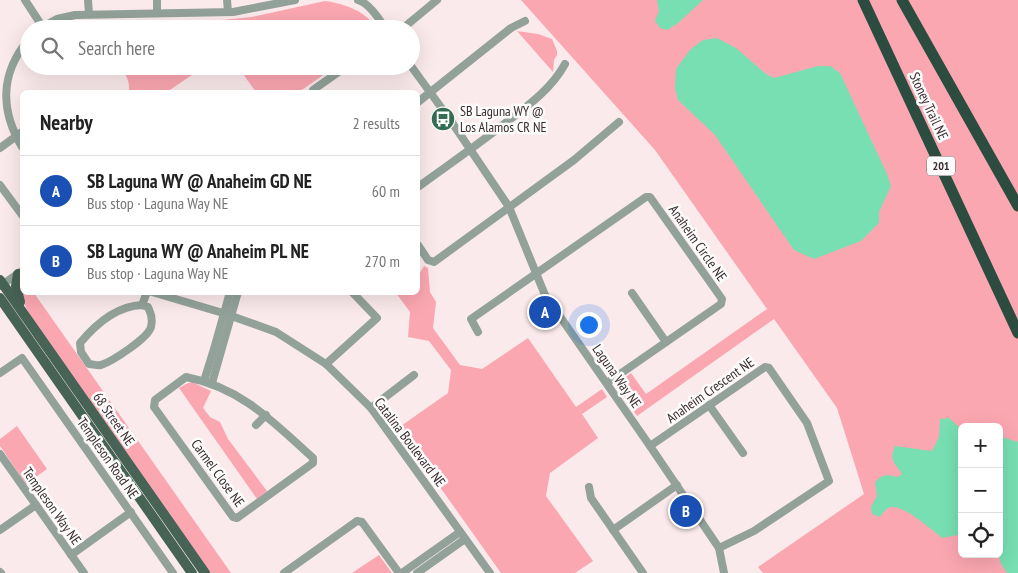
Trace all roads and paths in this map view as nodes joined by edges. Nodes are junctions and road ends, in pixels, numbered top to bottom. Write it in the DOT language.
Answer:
graph roads {
  1 [pos="25,0"];
  2 [pos="88,0"];
  3 [pos="157,0"];
  4 [pos="227,0"];
  5 [pos="295,0"];
  6 [pos="358,0"];
  7 [pos="437,0"];
  8 [pos="863,0"];
  9 [pos="902,0"];
  10 [pos="228,12"];
  11 [pos="157,13"];
  12 [pos="89,14"];
  13 [pos="36,20"];
  14 [pos="55,20"];
  15 [pos="380,20"];
  16 [pos="413,20"];
  17 [pos="525,20"];
  18 [pos="20,50"];
  19 [pos="565,64"];
  20 [pos="4,72"];
  21 [pos="335,75"];
  22 [pos="418,75"];
  23 [pos="313,90"];
  24 [pos="432,92"];
  25 [pos="420,101"];
  26 [pos="619,122"];
  27 [pos="19,135"];
  28 [pos="0,148"];
  29 [pos="471,150"];
  30 [pos="0,185"];
  31 [pos="420,185"];
  32 [pos="1018,206"];
  33 [pos="509,207"];
  34 [pos="20,213"];
  35 [pos="420,248"];
  36 [pos="20,272"];
  37 [pos="535,273"];
  38 [pos="1,283"];
  39 [pos="632,293"];
  40 [pos="147,295"];
  41 [pos="152,295"];
  42 [pos="160,295"];
  43 [pos="230,295"];
  44 [pos="236,295"];
  45 [pos="355,295"];
  46 [pos="0,298"];
  47 [pos="145,306"];
  48 [pos="227,314"];
  49 [pos="25,315"];
  50 [pos="478,332"];
  51 [pos="1018,332"];
  52 [pos="666,342"];
  53 [pos="326,364"];
  54 [pos="0,373"];
  55 [pos="414,374"];
  56 [pos="204,381"];
  57 [pos="212,383"];
  58 [pos="606,383"];
  59 [pos="709,406"];
  60 [pos="371,408"];
  61 [pos="266,415"];
  62 [pos="256,425"];
  63 [pos="650,446"];
  64 [pos="0,454"];
  65 [pos="743,454"];
  66 [pos="677,485"];
  67 [pos="589,488"];
  68 [pos="36,505"];
  69 [pos="131,512"];
  70 [pos="0,530"];
  71 [pos="613,530"];
  72 [pos="462,536"];
  73 [pos="719,548"];
  74 [pos="72,555"];
  75 [pos="84,573"];
  76 [pos="173,573"];
  77 [pos="192,573"];
  78 [pos="205,573"];
  79 [pos="284,573"];
  80 [pos="400,573"];
  81 [pos="417,573"];
  82 [pos="490,573"];
  83 [pos="642,573"];
  84 [pos="724,573"];
  1 -- 13 [label="street"];
  2 -- 12 [label="street"];
  3 -- 11 [label="street"];
  4 -- 10 [label="street"];
  5 -- 10 [label="street"];
  6 -- 15 [label="street"];
  7 -- 16 [label="street"];
  8 -- 51 [label="highway, Stoney Trail NE / 201"];
  9 -- 32 [label="highway, Stoney Trail NE"];
  10 -- 11 [label="street"];
  11 -- 12 [label="street"];
  12 -- 14 [label="street"];
  17 -- 24 [label="street"];
  18 -- 20 [label="street"];
  19 -- 29 [label="street"];
  20 -- 27 [label="street"];
  21 -- 23 [label="street"];
  22 -- 24 [label="street, Laguna Way NE"];
  24 -- 25 [label="street"];
  24 -- 29 [label="street, Laguna Way NE"];
  26 -- 33 [label="street"];
  27 -- 28 [label="street"];
  29 -- 31 [label="street"];
  29 -- 33 [label="street, Laguna Way NE"];
  30 -- 34 [label="street"];
  33 -- 35 [label="street"];
  33 -- 37 [label="street, Laguna Way NE"];
  36 -- 38 [label="street"];
  36 -- 49 [label="main road"];
  37 -- 50 [label="street"];
  37 -- 52 [label="street, Anaheim Circle NE"];
  37 -- 58 [label="street, Laguna Way NE"];
  38 -- 49 [label="main road, 68 Street NE"];
  39 -- 52 [label="street"];
  40 -- 47 [label="street"];
  41 -- 47 [label="street"];
  42 -- 48 [label="street, Catalina Boulevard NE"];
  43 -- 48 [label="street"];
  44 -- 48 [label="street"];
  45 -- 53 [label="street"];
  46 -- 77 [label="main road, 68 Street NE"];
  47 -- 47 [label="street"];
  48 -- 53 [label="street, Catalina Boulevard NE"];
  48 -- 56 [label="street"];
  48 -- 57 [label="street"];
  49 -- 78 [label="main road, 68 Street NE"];
  52 -- 58 [label="street, Anaheim Circle NE"];
  53 -- 60 [label="street, Catalina Boulevard NE"];
  54 -- 69 [label="street, Templeson Road NE"];
  55 -- 60 [label="street"];
  56 -- 57 [label="street, Carmel Close NE"];
  56 -- 61 [label="street, Carmel Close NE"];
  57 -- 61 [label="street, Carmel Close NE"];
  58 -- 63 [label="street, Laguna Way NE"];
  59 -- 63 [label="street, Anaheim Crescent NE"];
  59 -- 65 [label="street"];
  59 -- 73 [label="street, Anaheim Crescent NE"];
  60 -- 72 [label="street, Catalina Boulevard NE"];
  61 -- 62 [label="street"];
  63 -- 66 [label="street, Laguna Way NE"];
  64 -- 68 [label="street, Templeson Way NE"];
  66 -- 71 [label="street"];
  66 -- 73 [label="street, Laguna Way NE"];
  67 -- 71 [label="street"];
  68 -- 70 [label="street"];
  68 -- 74 [label="street, Templeson Way NE"];
  69 -- 74 [label="street"];
  69 -- 76 [label="street, Templeson Road NE"];
  71 -- 83 [label="street"];
  72 -- 80 [label="street"];
  72 -- 81 [label="street"];
  72 -- 82 [label="street, Catalina Boulevard NE"];
  73 -- 84 [label="street, Laguna Way NE"];
  74 -- 75 [label="street, Templeson Way NE"];
  79 -- 80 [label="street"];
}
